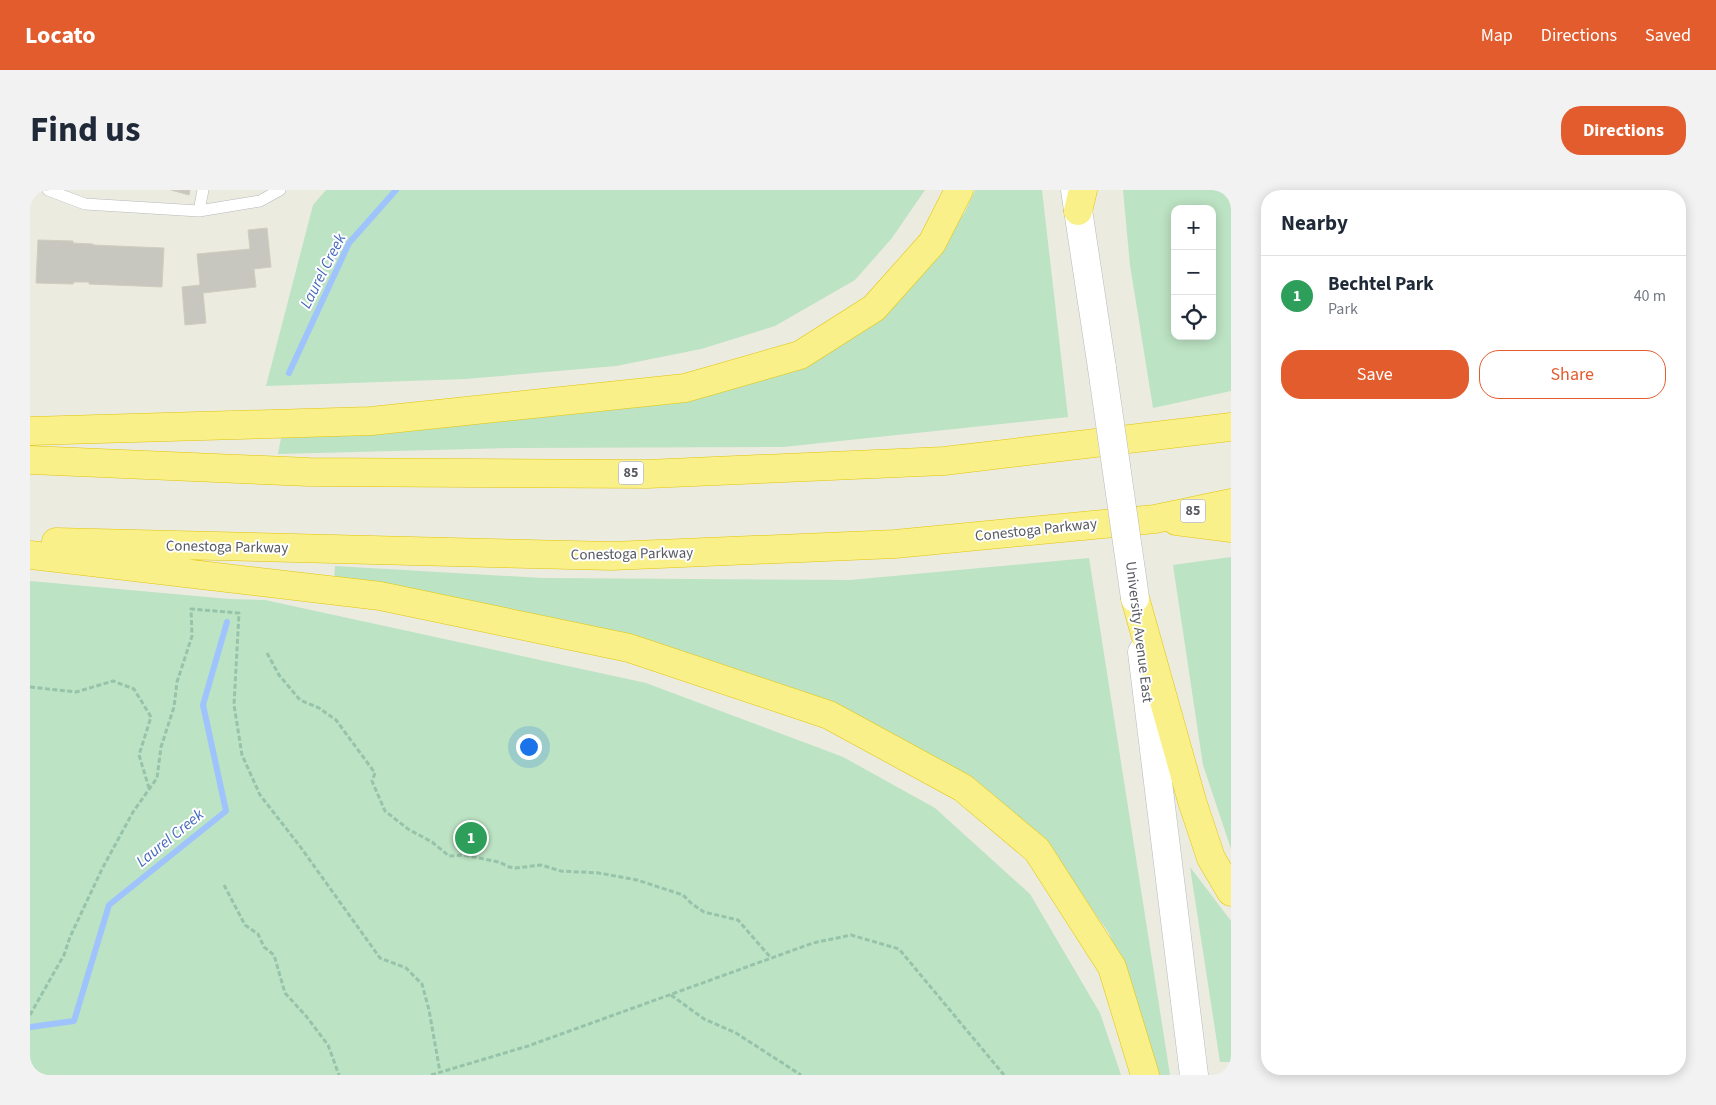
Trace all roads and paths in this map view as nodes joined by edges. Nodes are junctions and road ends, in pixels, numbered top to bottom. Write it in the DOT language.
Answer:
graph roads {
  1 [pos="48,190"];
  2 [pos="203,190"];
  3 [pos="280,190"];
  4 [pos="959,190"];
  5 [pos="1079,197"];
  6 [pos="199,211"];
  7 [pos="1227,427"];
  8 [pos="30,431"];
  9 [pos="30,460"];
  10 [pos="1231,503"];
  11 [pos="1155,519"];
  12 [pos="1231,528"];
  13 [pos="30,542"];
  14 [pos="30,555"];
  15 [pos="1135,598"];
  16 [pos="267,653"];
  17 [pos="30,686"];
  18 [pos="149,789"];
  19 [pos="224,885"];
  20 [pos="1231,892"];
  21 [pos="771,958"];
  22 [pos="670,995"];
  23 [pos="30,1015"];
  24 [pos="440,1072"];
  25 [pos="339,1075"];
  26 [pos="430,1075"];
  27 [pos="800,1075"];
  28 [pos="1004,1075"];
  29 [pos="1145,1075"];
  30 [pos="1194,1075"];
  1 -- 6 [label="lane"];
  2 -- 6 [label="lane"];
  3 -- 6 [label="lane"];
  4 -- 8 [label="highway"];
  5 -- 15 [label="main road, University Avenue East, bridge"];
  7 -- 9 [label="highway, 85"];
  10 -- 11 [label="highway, Conestoga Parkway / 85"];
  11 -- 12 [label="highway"];
  11 -- 13 [label="highway, Conestoga Parkway / 85"];
  14 -- 29 [label="highway"];
  15 -- 20 [label="highway"];
  15 -- 30 [label="main road, University Avenue East"];
  16 -- 21 [label="path"];
  17 -- 18 [label="path"];
  18 -- 23 [label="path"];
  18 -- 24 [label="path"];
  19 -- 25 [label="path"];
  21 -- 22 [label="path"];
  21 -- 28 [label="path"];
  22 -- 24 [label="path"];
  22 -- 27 [label="path"];
  24 -- 26 [label="path"];
}
